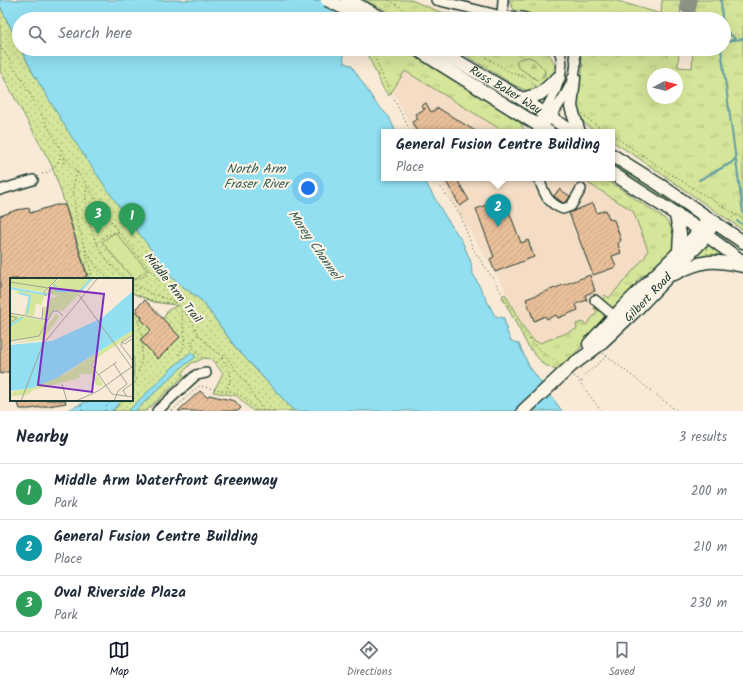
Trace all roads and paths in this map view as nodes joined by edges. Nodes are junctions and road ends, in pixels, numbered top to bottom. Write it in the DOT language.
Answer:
graph roads {
  1 [pos="327,0"];
  2 [pos="389,0"];
  3 [pos="436,0"];
  4 [pos="503,0"];
  5 [pos="351,5"];
  6 [pos="368,12"];
  7 [pos="408,12"];
  8 [pos="484,12"];
  9 [pos="504,12"];
  10 [pos="0,46"];
  11 [pos="2,50"];
  12 [pos="0,51"];
  13 [pos="375,56"];
  14 [pos="427,56"];
  15 [pos="449,56"];
  16 [pos="484,56"];
  17 [pos="561,56"];
  18 [pos="574,56"];
  19 [pos="560,77"];
  20 [pos="574,78"];
  21 [pos="538,89"];
  22 [pos="522,99"];
  23 [pos="580,110"];
  24 [pos="547,116"];
  25 [pos="409,129"];
  26 [pos="540,129"];
  27 [pos="542,129"];
  28 [pos="568,129"];
  29 [pos="578,129"];
  30 [pos="602,129"];
  31 [pos="615,137"];
  32 [pos="61,151"];
  33 [pos="65,157"];
  34 [pos="615,157"];
  35 [pos="63,163"];
  36 [pos="77,171"];
  37 [pos="42,174"];
  38 [pos="615,175"];
  39 [pos="33,180"];
  40 [pos="436,181"];
  41 [pos="542,181"];
  42 [pos="87,187"];
  43 [pos="581,189"];
  44 [pos="0,190"];
  45 [pos="735,214"];
  46 [pos="676,216"];
  47 [pos="743,219"];
  48 [pos="712,220"];
  49 [pos="729,221"];
  50 [pos="118,232"];
  51 [pos="705,237"];
  52 [pos="743,242"];
  53 [pos="97,245"];
  54 [pos="84,246"];
  55 [pos="679,251"];
  56 [pos="708,258"];
  57 [pos="743,262"];
  58 [pos="743,266"];
  59 [pos="149,269"];
  60 [pos="93,278"];
  61 [pos="108,278"];
  62 [pos="125,278"];
  63 [pos="664,279"];
  64 [pos="133,282"];
  65 [pos="133,283"];
  66 [pos="139,288"];
  67 [pos="133,292"];
  68 [pos="133,293"];
  69 [pos="595,300"];
  70 [pos="177,302"];
  71 [pos="133,307"];
  72 [pos="181,308"];
  73 [pos="614,316"];
  74 [pos="199,335"];
  75 [pos="179,355"];
  76 [pos="224,355"];
  77 [pos="221,358"];
  78 [pos="203,359"];
  79 [pos="216,363"];
  80 [pos="570,367"];
  81 [pos="206,373"];
  82 [pos="581,384"];
  83 [pos="133,388"];
  84 [pos="227,392"];
  85 [pos="114,401"];
  86 [pos="123,401"];
  87 [pos="81,405"];
  88 [pos="82,411"];
  89 [pos="106,411"];
  90 [pos="113,411"];
  91 [pos="157,411"];
  92 [pos="172,411"];
  93 [pos="257,411"];
  94 [pos="263,411"];
  95 [pos="523,411"];
  96 [pos="602,411"];
  97 [pos="677,411"];
  1 -- 5 [label="main road, bridge"];
  2 -- 7 [label="path"];
  3 -- 8 [label="street"];
  4 -- 9 [label="street"];
  5 -- 6 [label="main road"];
  10 -- 11 [label="path, Middle Arm Trail"];
  11 -- 12 [label="path"];
  11 -- 32 [label="path, Middle Arm Trail"];
  13 -- 25 [label="path"];
  14 -- 26 [label="main road, Russ Baker Way"];
  15 -- 22 [label="main road, Russ Baker Way"];
  16 -- 21 [label="path"];
  17 -- 19 [label="street"];
  18 -- 20 [label="street"];
  19 -- 22 [label="main road"];
  19 -- 24 [label="street"];
  20 -- 24 [label="street"];
  20 -- 29 [label="main road"];
  22 -- 24 [label="main road, Russ Baker Way"];
  23 -- 30 [label="path"];
  24 -- 27 [label="street"];
  24 -- 28 [label="main road, Russ Baker Way"];
  31 -- 45 [label="path"];
  32 -- 33 [label="path, Middle Arm Trail"];
  32 -- 37 [label="path"];
  33 -- 35 [label="path"];
  33 -- 36 [label="path, Middle Arm Trail"];
  34 -- 48 [label="main road"];
  36 -- 42 [label="path, Middle Arm Trail"];
  36 -- 54 [label="path"];
  38 -- 46 [label="main road"];
  39 -- 44 [label="street"];
  40 -- 80 [label="path"];
  41 -- 43 [label="street"];
  42 -- 50 [label="path, Middle Arm Trail"];
  42 -- 53 [label="path"];
  45 -- 47 [label="path"];
  45 -- 49 [label="path"];
  46 -- 51 [label="main road"];
  46 -- 55 [label="main road"];
  48 -- 51 [label="main road, Gilbert Road"];
  48 -- 52 [label="main road"];
  50 -- 53 [label="path"];
  50 -- 59 [label="path, Middle Arm Trail"];
  51 -- 55 [label="main road, Gilbert Road"];
  51 -- 56 [label="path"];
  51 -- 57 [label="main road"];
  51 -- 63 [label="main road, Gilbert Road"];
  53 -- 62 [label="path"];
  54 -- 60 [label="path"];
  54 -- 61 [label="path"];
  55 -- 73 [label="main road, Gilbert Road"];
  58 -- 63 [label="main road"];
  59 -- 64 [label="path"];
  59 -- 70 [label="path, Middle Arm Trail"];
  63 -- 80 [label="main road, Gilbert Road"];
  65 -- 66 [label="path"];
  66 -- 67 [label="path"];
  66 -- 70 [label="path"];
  68 -- 70 [label="path"];
  69 -- 73 [label="street"];
  70 -- 72 [label="path, Middle Arm Trail"];
  71 -- 83 [label="path"];
  72 -- 74 [label="path, Middle Arm Trail"];
  72 -- 75 [label="path"];
  73 -- 80 [label="main road, Gilbert Road"];
  74 -- 76 [label="path, Middle Arm Trail"];
  74 -- 78 [label="path"];
  76 -- 77 [label="path"];
  76 -- 94 [label="path, Middle Arm Trail"];
  77 -- 79 [label="path"];
  77 -- 84 [label="path"];
  80 -- 82 [label="path"];
  80 -- 95 [label="main road"];
  81 -- 91 [label="street"];
  82 -- 96 [label="path"];
  82 -- 97 [label="path"];
  84 -- 92 [label="path"];
  84 -- 93 [label="path"];
  85 -- 89 [label="path"];
  86 -- 90 [label="path"];
  87 -- 88 [label="path"];
}
